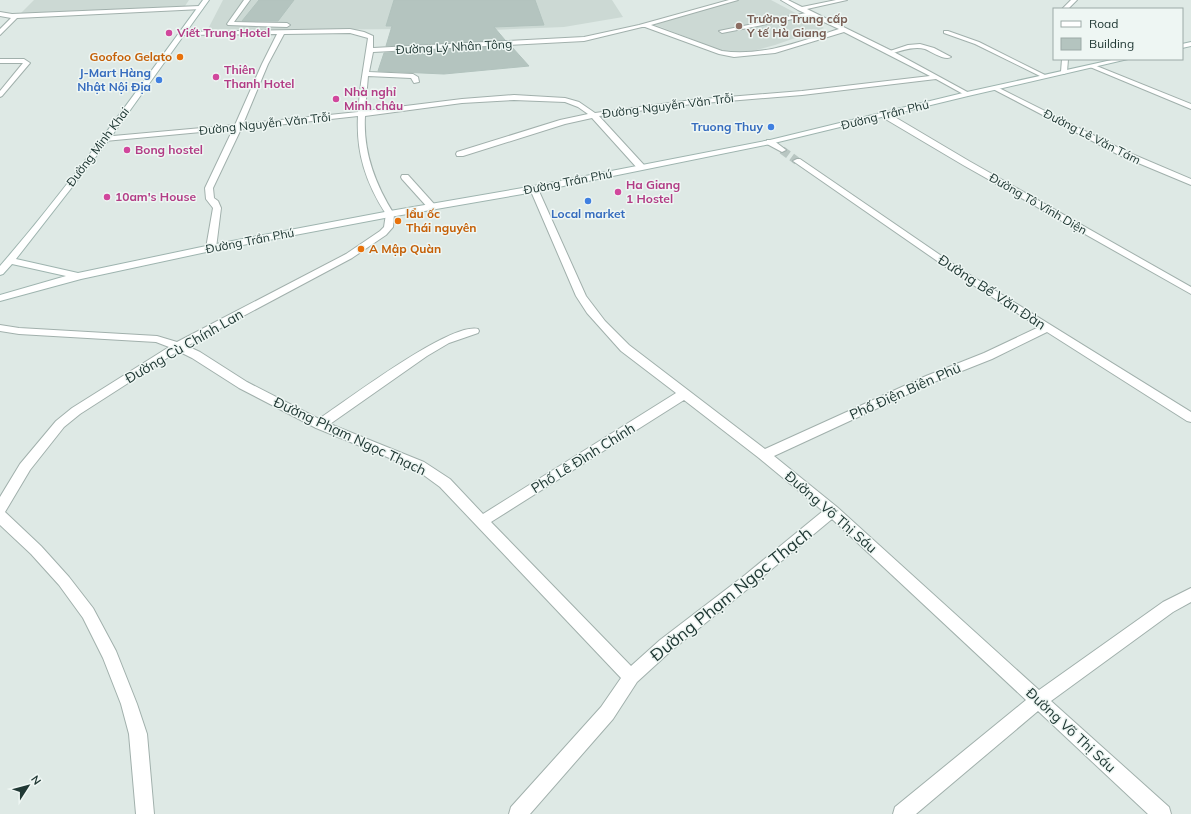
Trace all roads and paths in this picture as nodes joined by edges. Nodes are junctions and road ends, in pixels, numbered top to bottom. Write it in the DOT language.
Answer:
graph roads {
  1 [pos="206,0"];
  2 [pos="247,0"];
  3 [pos="735,0"];
  4 [pos="784,0"];
  5 [pos="844,0"];
  6 [pos="1074,0"];
  7 [pos="200,8"];
  8 [pos="1066,8"];
  9 [pos="800,9"];
  10 [pos="0,14"];
  11 [pos="811,14"];
  12 [pos="12,16"];
  13 [pos="287,25"];
  14 [pos="646,25"];
  15 [pos="843,30"];
  16 [pos="722,31"];
  17 [pos="946,32"];
  18 [pos="0,33"];
  19 [pos="281,33"];
  20 [pos="182,34"];
  21 [pos="371,50"];
  22 [pos="890,52"];
  23 [pos="948,57"];
  24 [pos="1065,60"];
  25 [pos="1120,60"];
  26 [pos="0,61"];
  27 [pos="1092,66"];
  28 [pos="1064,72"];
  29 [pos="366,74"];
  30 [pos="1044,76"];
  31 [pos="937,77"];
  32 [pos="416,82"];
  33 [pos="995,88"];
  34 [pos="967,94"];
  35 [pos="0,95"];
  36 [pos="1191,107"];
  37 [pos="361,114"];
  38 [pos="594,115"];
  39 [pos="885,115"];
  40 [pos="238,127"];
  41 [pos="105,139"];
  42 [pos="770,142"];
  43 [pos="782,150"];
  44 [pos="460,154"];
  45 [pos="797,160"];
  46 [pos="641,167"];
  47 [pos="405,177"];
  48 [pos="1191,182"];
  49 [pos="534,189"];
  50 [pos="432,206"];
  51 [pos="390,214"];
  52 [pos="211,248"];
  53 [pos="10,261"];
  54 [pos="0,272"];
  55 [pos="79,276"];
  56 [pos="1191,291"];
  57 [pos="0,298"];
  58 [pos="0,328"];
  59 [pos="1046,328"];
  60 [pos="474,331"];
  61 [pos="178,346"];
  62 [pos="684,394"];
  63 [pos="1191,418"];
  64 [pos="320,425"];
  65 [pos="764,455"];
  66 [pos="0,509"];
  67 [pos="832,511"];
  68 [pos="0,516"];
  69 [pos="482,521"];
  70 [pos="1191,594"];
  71 [pos="631,677"];
  72 [pos="1038,700"];
  73 [pos="145,814"];
  74 [pos="518,814"];
  75 [pos="902,814"];
  76 [pos="1162,814"];
  1 -- 7 [label="street, Đường Minh Khai"];
  2 -- 13 [label="street"];
  3 -- 14 [label="street, Đường Lý Nhân Tông"];
  4 -- 9 [label="street"];
  5 -- 9 [label="street"];
  6 -- 8 [label="street"];
  7 -- 12 [label="street"];
  7 -- 20 [label="street, Đường Minh Khai"];
  9 -- 11 [label="street"];
  10 -- 12 [label="street"];
  11 -- 15 [label="street"];
  11 -- 16 [label="street"];
  12 -- 18 [label="street"];
  14 -- 15 [label="street"];
  14 -- 21 [label="street, Đường Lý Nhân Tông"];
  15 -- 22 [label="street"];
  17 -- 30 [label="street"];
  19 -- 20 [label="street"];
  19 -- 21 [label="street"];
  19 -- 40 [label="street"];
  20 -- 41 [label="street, Đường Minh Khai"];
  21 -- 29 [label="street"];
  22 -- 23 [label="street"];
  22 -- 31 [label="street"];
  24 -- 28 [label="street"];
  25 -- 27 [label="street, Đường Trần Phú"];
  26 -- 35 [label="street"];
  27 -- 28 [label="street, Đường Trần Phú"];
  27 -- 36 [label="street"];
  28 -- 30 [label="street, Đường Trần Phú"];
  29 -- 32 [label="street"];
  29 -- 37 [label="street"];
  30 -- 33 [label="street, Đường Trần Phú"];
  31 -- 34 [label="street"];
  31 -- 38 [label="street, Đường Nguyễn Văn Trỗi"];
  33 -- 34 [label="street, Đường Trần Phú"];
  33 -- 48 [label="street, Đường Lê Văn Tám"];
  34 -- 39 [label="street, Đường Trần Phú"];
  37 -- 38 [label="street, Đường Nguyễn Văn Trỗi"];
  37 -- 40 [label="street, Đường Nguyễn Văn Trỗi"];
  37 -- 51 [label="street"];
  38 -- 44 [label="street"];
  38 -- 46 [label="street"];
  39 -- 42 [label="street, Đường Trần Phú"];
  39 -- 56 [label="street, Đường Tô Vĩnh Diện"];
  40 -- 41 [label="street, Đường Nguyễn Văn Trỗi"];
  40 -- 52 [label="street"];
  41 -- 53 [label="street, Đường Minh Khai"];
  42 -- 43 [label="street"];
  42 -- 46 [label="street, Đường Trần Phú"];
  45 -- 59 [label="street, Đường Bế Văn Đàn"];
  46 -- 49 [label="street, Đường Trần Phú"];
  47 -- 50 [label="street"];
  49 -- 50 [label="street, Đường Trần Phú"];
  49 -- 62 [label="street, Đường Võ Thị Sáu"];
  50 -- 51 [label="street, Đường Trần Phú"];
  51 -- 52 [label="street, Đường Trần Phú"];
  51 -- 61 [label="street, Đường Cù Chính Lan"];
  52 -- 55 [label="street, Đường Trần Phú"];
  53 -- 54 [label="street, Đường Minh Khai"];
  53 -- 55 [label="street, Đường Trần Phú"];
  55 -- 57 [label="street, Đường Trần Phú"];
  58 -- 61 [label="street, Đường Phạm Ngọc Thạch"];
  59 -- 63 [label="street, Đường Bế Văn Đàn"];
  59 -- 65 [label="street, Phố Điện Biên Phủ"];
  60 -- 64 [label="street"];
  61 -- 64 [label="street, Đường Phạm Ngọc Thạch"];
  61 -- 66 [label="street, Đường Cù Chính Lan"];
  62 -- 65 [label="street, Đường Võ Thị Sáu"];
  62 -- 69 [label="street, Phố Lê Đình Chính"];
  64 -- 69 [label="street, Đường Phạm Ngọc Thạch"];
  65 -- 67 [label="street, Đường Võ Thị Sáu"];
  67 -- 71 [label="street, Đường Phạm Ngọc Thạch"];
  67 -- 72 [label="street, Đường Võ Thị Sáu"];
  68 -- 73 [label="street"];
  69 -- 71 [label="street, Đường Phạm Ngọc Thạch"];
  70 -- 72 [label="street"];
  71 -- 74 [label="street, Đường Phạm Ngọc Thạch"];
  72 -- 75 [label="street"];
  72 -- 76 [label="street, Đường Võ Thị Sáu"];
}
